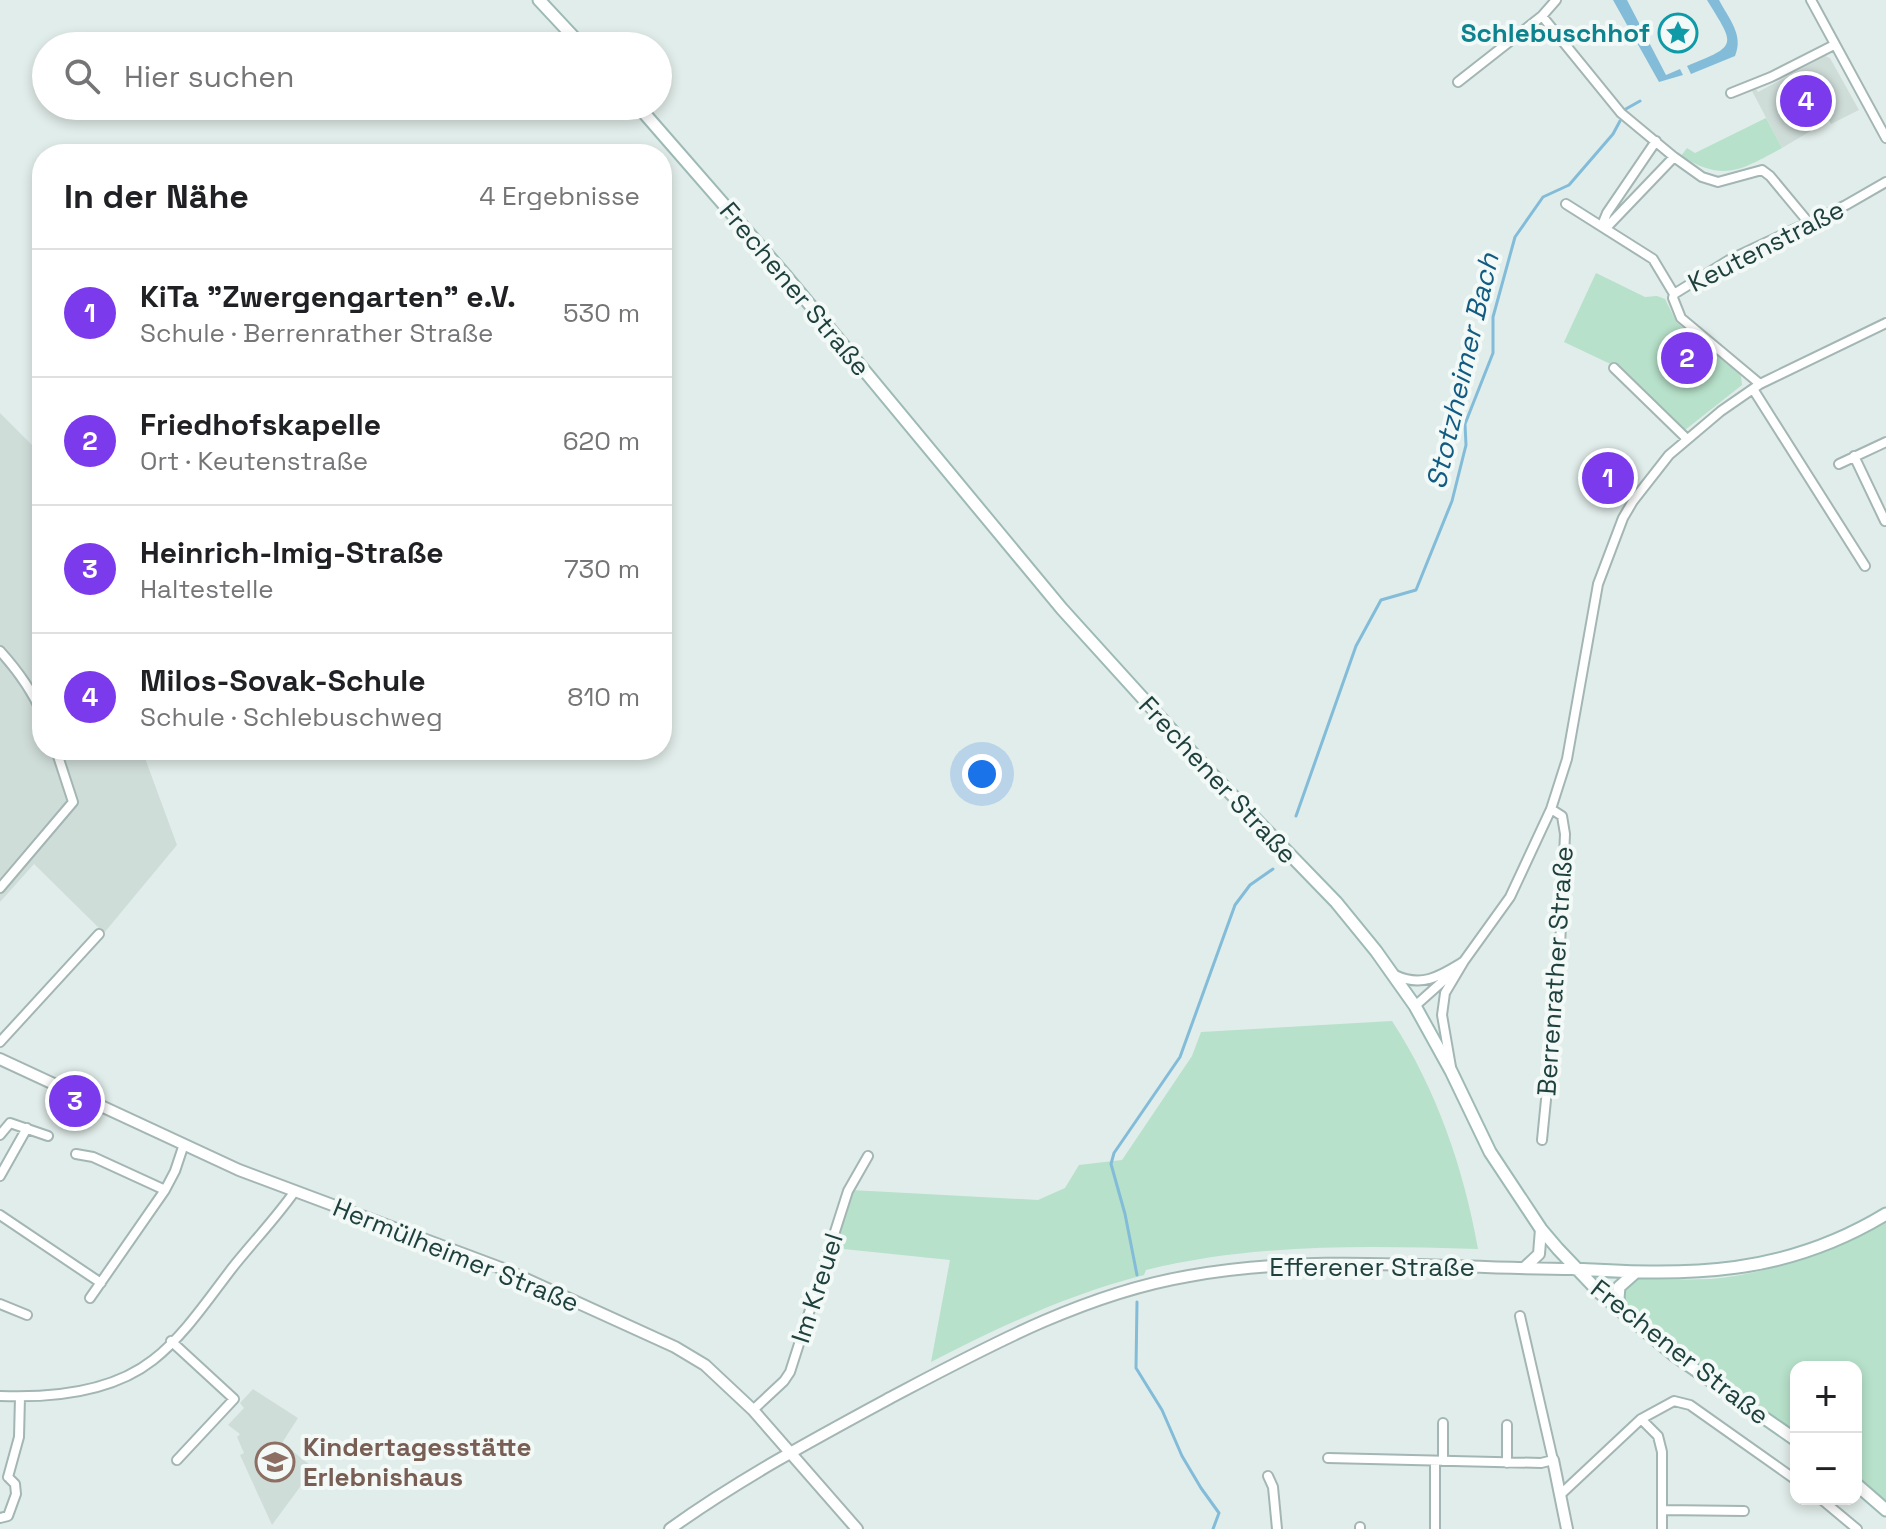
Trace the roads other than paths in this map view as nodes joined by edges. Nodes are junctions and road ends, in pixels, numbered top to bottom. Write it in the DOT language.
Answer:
graph roads {
  1 [pos="539,0"];
  2 [pos="1556,0"];
  3 [pos="1811,0"];
  4 [pos="1542,16"];
  5 [pos="569,32"];
  6 [pos="1834,45"];
  7 [pos="1458,82"];
  8 [pos="1731,93"];
  9 [pos="650,120"];
  10 [pos="1886,138"];
  11 [pos="1656,141"];
  12 [pos="671,144"];
  13 [pos="672,145"];
  14 [pos="1674,157"];
  15 [pos="1886,182"];
  16 [pos="1566,204"];
  17 [pos="1809,223"];
  18 [pos="1604,226"];
  19 [pos="1674,294"];
  20 [pos="1886,323"];
  21 [pos="1614,368"];
  22 [pos="1757,386"];
  23 [pos="1687,439"];
  24 [pos="1886,442"];
  25 [pos="1854,456"];
  26 [pos="1839,464"];
  27 [pos="1885,521"];
  28 [pos="1865,566"];
  29 [pos="0,651"];
  30 [pos="32,692"];
  31 [pos="59,760"];
  32 [pos="1551,809"];
  33 [pos="0,888"];
  34 [pos="99,934"];
  35 [pos="1464,961"];
  36 [pos="1393,974"];
  37 [pos="1415,1006"];
  38 [pos="0,1042"];
  39 [pos="0,1059"];
  40 [pos="1451,1071"];
  41 [pos="27,1128"];
  42 [pos="0,1135"];
  43 [pos="48,1136"];
  44 [pos="1542,1140"];
  45 [pos="184,1144"];
  46 [pos="76,1154"];
  47 [pos="868,1156"];
  48 [pos="0,1176"];
  49 [pos="165,1190"];
  50 [pos="295,1191"];
  51 [pos="1886,1214"];
  52 [pos="0,1215"];
  53 [pos="1541,1229"];
  54 [pos="1524,1268"];
  55 [pos="1575,1269"];
  56 [pos="1636,1272"];
  57 [pos="101,1283"];
  58 [pos="90,1298"];
  59 [pos="0,1304"];
  60 [pos="1623,1312"];
  61 [pos="27,1315"];
  62 [pos="1520,1316"];
  63 [pos="171,1341"];
  64 [pos="0,1396"];
  65 [pos="20,1397"];
  66 [pos="753,1410"];
  67 [pos="1641,1419"];
  68 [pos="1443,1423"];
  69 [pos="1507,1425"];
  70 [pos="1790,1436"];
  71 [pos="790,1453"];
  72 [pos="1328,1458"];
  73 [pos="177,1460"];
  74 [pos="1553,1460"];
  75 [pos="1439,1461"];
  76 [pos="1507,1463"];
  77 [pos="1268,1476"];
  78 [pos="1790,1476"];
  79 [pos="4,1478"];
  80 [pos="1862,1489"];
  81 [pos="1561,1494"];
  82 [pos="1828,1505"];
  83 [pos="1662,1510"];
  84 [pos="1886,1510"];
  85 [pos="1744,1511"];
  86 [pos="0,1518"];
  87 [pos="670,1529"];
  88 [pos="857,1529"];
  89 [pos="1277,1529"];
  90 [pos="1435,1529"];
  91 [pos="1567,1529"];
  92 [pos="1662,1529"];
  93 [pos="1857,1529"];
  1 -- 5 [label="main road"];
  2 -- 4 [label="street"];
  3 -- 6 [label="street"];
  4 -- 7 [label="street"];
  4 -- 11 [label="street"];
  6 -- 8 [label="street"];
  6 -- 10 [label="street"];
  9 -- 12 [label="main road, Frechener Straße"];
  11 -- 14 [label="street"];
  11 -- 18 [label="street"];
  13 -- 36 [label="main road, Frechener Straße"];
  14 -- 17 [label="street"];
  14 -- 18 [label="street"];
  15 -- 17 [label="street, Keutenstraße"];
  16 -- 18 [label="street"];
  17 -- 19 [label="street, Keutenstraße"];
  18 -- 19 [label="street"];
  19 -- 22 [label="street, Keutenstraße"];
  20 -- 22 [label="street, Berrenrather Straße"];
  21 -- 23 [label="street"];
  22 -- 23 [label="street, Berrenrather Straße"];
  22 -- 28 [label="street"];
  23 -- 32 [label="street, Berrenrather Straße"];
  24 -- 25 [label="street"];
  25 -- 26 [label="street"];
  25 -- 27 [label="street"];
  29 -- 30 [label="street"];
  31 -- 33 [label="street"];
  32 -- 35 [label="street, Berrenrather Straße"];
  32 -- 44 [label="street, Berrenrather Straße"];
  34 -- 38 [label="street"];
  35 -- 36 [label="street, Berrenrather Straße"];
  35 -- 37 [label="street, Berrenrather Straße"];
  35 -- 40 [label="street, Berrenrather Straße"];
  36 -- 37 [label="main road, Frechener Straße"];
  37 -- 40 [label="main road, Frechener Straße"];
  39 -- 45 [label="street, Hermülheimer Straße"];
  40 -- 53 [label="main road, Frechener Straße"];
  41 -- 42 [label="street"];
  41 -- 43 [label="street"];
  41 -- 48 [label="street"];
  45 -- 49 [label="street"];
  45 -- 50 [label="street, Hermülheimer Straße"];
  46 -- 49 [label="street"];
  47 -- 66 [label="street, Im Kreuel"];
  49 -- 57 [label="street"];
  50 -- 63 [label="street"];
  50 -- 66 [label="street, Hermülheimer Straße"];
  51 -- 56 [label="main road, Efferener Straße"];
  52 -- 57 [label="street"];
  53 -- 54 [label="street"];
  53 -- 55 [label="main road, Frechener Straße"];
  54 -- 55 [label="street, Efferener Straße"];
  54 -- 71 [label="street, Efferener Straße"];
  55 -- 56 [label="main road, Efferener Straße"];
  55 -- 60 [label="main road, Frechener Straße"];
  56 -- 60 [label="main road"];
  57 -- 58 [label="street"];
  59 -- 61 [label="street"];
  60 -- 70 [label="main road, Frechener Straße"];
  62 -- 74 [label="street"];
  63 -- 65 [label="street"];
  63 -- 73 [label="street"];
  64 -- 65 [label="street"];
  65 -- 79 [label="street"];
  66 -- 71 [label="street, Hermülheimer Straße"];
  67 -- 78 [label="street"];
  67 -- 81 [label="street"];
  67 -- 83 [label="street"];
  68 -- 75 [label="street"];
  69 -- 76 [label="street"];
  71 -- 87 [label="street, Efferener Straße"];
  71 -- 88 [label="street, Hermülheimer Straße"];
  72 -- 75 [label="street"];
  74 -- 76 [label="street"];
  74 -- 81 [label="street"];
  75 -- 76 [label="street"];
  75 -- 90 [label="street"];
  77 -- 89 [label="street"];
  79 -- 86 [label="street"];
  80 -- 84 [label="main road"];
  81 -- 91 [label="street"];
  82 -- 93 [label="street"];
  83 -- 85 [label="street"];
  83 -- 92 [label="street"];
}
